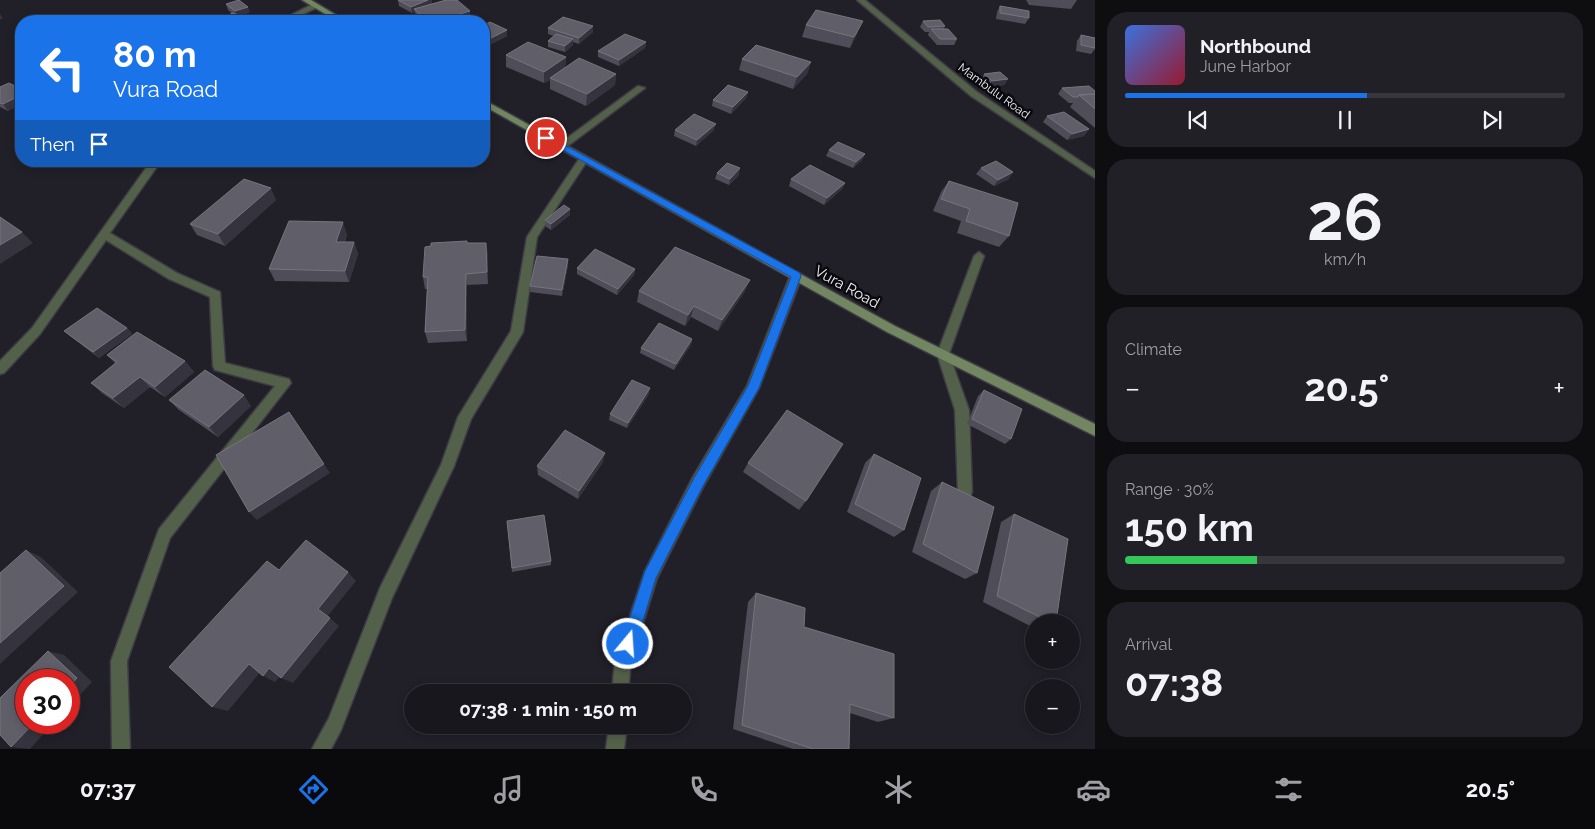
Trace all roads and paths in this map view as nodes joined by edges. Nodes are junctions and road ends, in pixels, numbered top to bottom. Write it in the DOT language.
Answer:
graph roads {
  1 [pos="306,0"];
  2 [pos="861,0"];
  3 [pos="316,6"];
  4 [pos="296,15"];
  5 [pos="332,15"];
  6 [pos="641,88"];
  7 [pos="490,106"];
  8 [pos="562,146"];
  9 [pos="584,158"];
  10 [pos="152,167"];
  11 [pos="1095,175"];
  12 [pos="105,235"];
  13 [pos="979,256"];
  14 [pos="796,276"];
  15 [pos="943,354"];
  16 [pos="0,369"];
  17 [pos="1095,430"];
  18 [pos="965,492"];
  19 [pos="621,684"];
  20 [pos="617,734"];
  21 [pos="120,749"];
  22 [pos="321,749"];
  23 [pos="616,749"];
  1 -- 3 [label="street"];
  2 -- 11 [label="street, Mambulu Road"];
  3 -- 4 [label="street"];
  3 -- 5 [label="street"];
  6 -- 8 [label="street"];
  7 -- 8 [label="street, Vura Road"];
  8 -- 9 [label="street, Vura Road"];
  9 -- 14 [label="street, Vura Road"];
  9 -- 22 [label="street"];
  10 -- 12 [label="street"];
  12 -- 16 [label="street"];
  12 -- 21 [label="street"];
  13 -- 15 [label="street"];
  14 -- 15 [label="street, Vura Road"];
  14 -- 19 [label="street"];
  15 -- 17 [label="street, Vura Road"];
  15 -- 18 [label="street"];
  20 -- 23 [label="street"];
}
